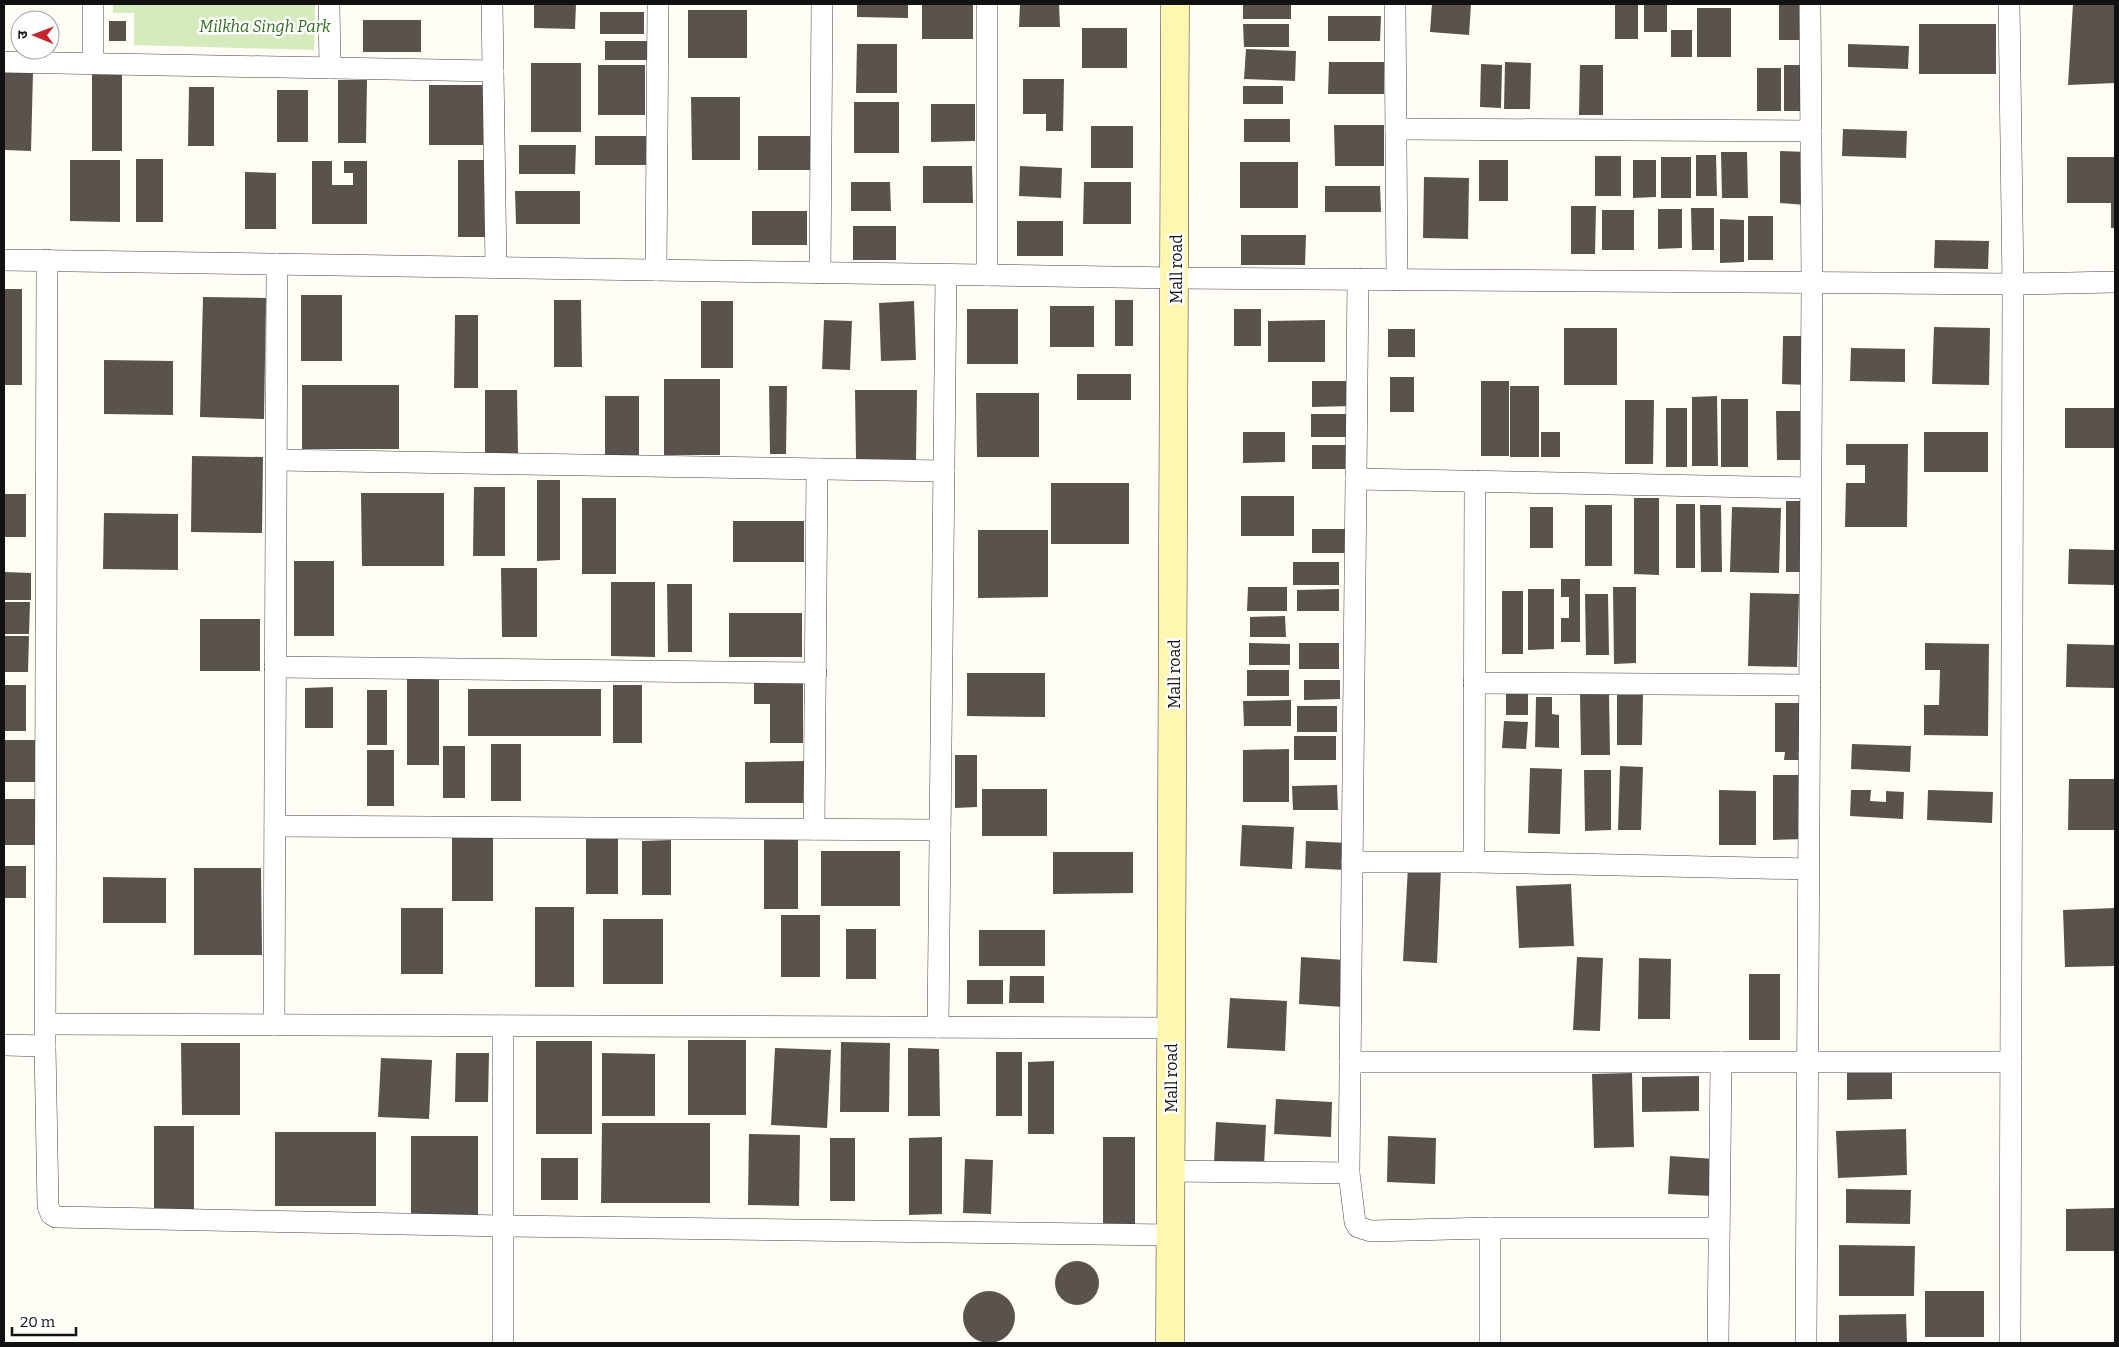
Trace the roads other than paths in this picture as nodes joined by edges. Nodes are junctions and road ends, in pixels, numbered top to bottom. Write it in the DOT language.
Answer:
graph roads {
  1 [pos="93,4"];
  2 [pos="329,4"];
  3 [pos="492,4"];
  4 [pos="658,4"];
  5 [pos="822,4"];
  6 [pos="987,4"];
  7 [pos="1175,4"];
  8 [pos="1395,4"];
  9 [pos="1810,4"];
  10 [pos="2009,4"];
  11 [pos="4,62"];
  12 [pos="93,64"];
  13 [pos="330,68"];
  14 [pos="493,71"];
  15 [pos="1396,129"];
  16 [pos="1811,132"];
  17 [pos="4,260"];
  18 [pos="47,260"];
  19 [pos="277,264"];
  20 [pos="496,267"];
  21 [pos="656,270"];
  22 [pos="820,273"];
  23 [pos="946,275"];
  24 [pos="987,275"];
  25 [pos="1176,278"];
  26 [pos="1358,280"];
  27 [pos="1397,280"];
  28 [pos="2115,282"];
  29 [pos="1812,283"];
  30 [pos="2013,284"];
  31 [pos="276,460"];
  32 [pos="817,469"];
  33 [pos="944,471"];
  34 [pos="1356,479"];
  35 [pos="1474,481"];
  36 [pos="1810,488"];
  37 [pos="275,667"];
  38 [pos="816,673"];
  39 [pos="1474,683"];
  40 [pos="1810,685"];
  41 [pos="274,826"];
  42 [pos="814,830"];
  43 [pos="940,830"];
  44 [pos="1352,862"];
  45 [pos="1474,862"];
  46 [pos="1808,869"];
  47 [pos="46,1024"];
  48 [pos="274,1025"];
  49 [pos="503,1026"];
  50 [pos="938,1027"];
  51 [pos="1172,1028"];
  52 [pos="4,1045"];
  53 [pos="45,1046"];
  54 [pos="1350,1062"];
  55 [pos="1721,1062"];
  56 [pos="1807,1062"];
  57 [pos="2011,1062"];
  58 [pos="1171,1171"];
  59 [pos="1349,1173"];
  60 [pos="503,1226"];
  61 [pos="1490,1228"];
  62 [pos="1719,1228"];
  63 [pos="1170,1235"];
  64 [pos="503,1343"];
  65 [pos="1170,1343"];
  66 [pos="1490,1343"];
  67 [pos="1718,1343"];
  68 [pos="1806,1343"];
  69 [pos="2010,1343"];
  1 -- 12 [label="street"];
  2 -- 13 [label="street"];
  3 -- 14 [label="street"];
  4 -- 21 [label="street"];
  5 -- 22 [label="street"];
  6 -- 24 [label="street"];
  7 -- 25 [label="street, Mall road"];
  8 -- 15 [label="street"];
  9 -- 16 [label="street"];
  10 -- 30 [label="street"];
  11 -- 12 [label="street"];
  12 -- 13 [label="street"];
  13 -- 14 [label="street"];
  14 -- 20 [label="street"];
  15 -- 16 [label="street"];
  15 -- 27 [label="street"];
  16 -- 29 [label="street"];
  17 -- 18 [label="street"];
  18 -- 19 [label="street"];
  18 -- 47 [label="street"];
  19 -- 20 [label="street"];
  19 -- 31 [label="street"];
  20 -- 21 [label="street"];
  21 -- 22 [label="street"];
  22 -- 23 [label="street"];
  23 -- 24 [label="street"];
  23 -- 33 [label="street"];
  24 -- 25 [label="street"];
  25 -- 26 [label="street"];
  25 -- 51 [label="street, Mall road"];
  26 -- 27 [label="street"];
  26 -- 34 [label="street"];
  27 -- 29 [label="street"];
  28 -- 30 [label="street"];
  29 -- 30 [label="street"];
  29 -- 36 [label="street"];
  30 -- 57 [label="street"];
  31 -- 32 [label="street"];
  31 -- 37 [label="street"];
  32 -- 33 [label="street"];
  32 -- 38 [label="street"];
  33 -- 43 [label="street"];
  34 -- 35 [label="street"];
  34 -- 44 [label="street"];
  35 -- 36 [label="street"];
  35 -- 39 [label="street"];
  36 -- 40 [label="street"];
  37 -- 38 [label="street"];
  37 -- 41 [label="street"];
  38 -- 42 [label="street"];
  39 -- 40 [label="street"];
  39 -- 45 [label="street"];
  40 -- 46 [label="street"];
  41 -- 42 [label="street"];
  41 -- 48 [label="street"];
  42 -- 43 [label="street"];
  43 -- 50 [label="street"];
  44 -- 45 [label="street"];
  44 -- 54 [label="street"];
  45 -- 46 [label="street"];
  46 -- 56 [label="street"];
  47 -- 48 [label="street"];
  47 -- 53 [label="street"];
  48 -- 49 [label="street"];
  49 -- 50 [label="street"];
  49 -- 60 [label="street"];
  50 -- 51 [label="street"];
  51 -- 58 [label="street, Mall road"];
  52 -- 53 [label="street"];
  53 -- 60 [label="street"];
  54 -- 55 [label="street"];
  54 -- 59 [label="street"];
  55 -- 56 [label="street"];
  55 -- 62 [label="street"];
  56 -- 57 [label="street"];
  56 -- 68 [label="street"];
  57 -- 69 [label="street"];
  58 -- 59 [label="street"];
  58 -- 63 [label="street, Mall road"];
  59 -- 61 [label="street"];
  60 -- 63 [label="street"];
  60 -- 64 [label="street"];
  61 -- 62 [label="street"];
  61 -- 66 [label="street"];
  62 -- 67 [label="street"];
  63 -- 65 [label="street, Mall road"];
}
